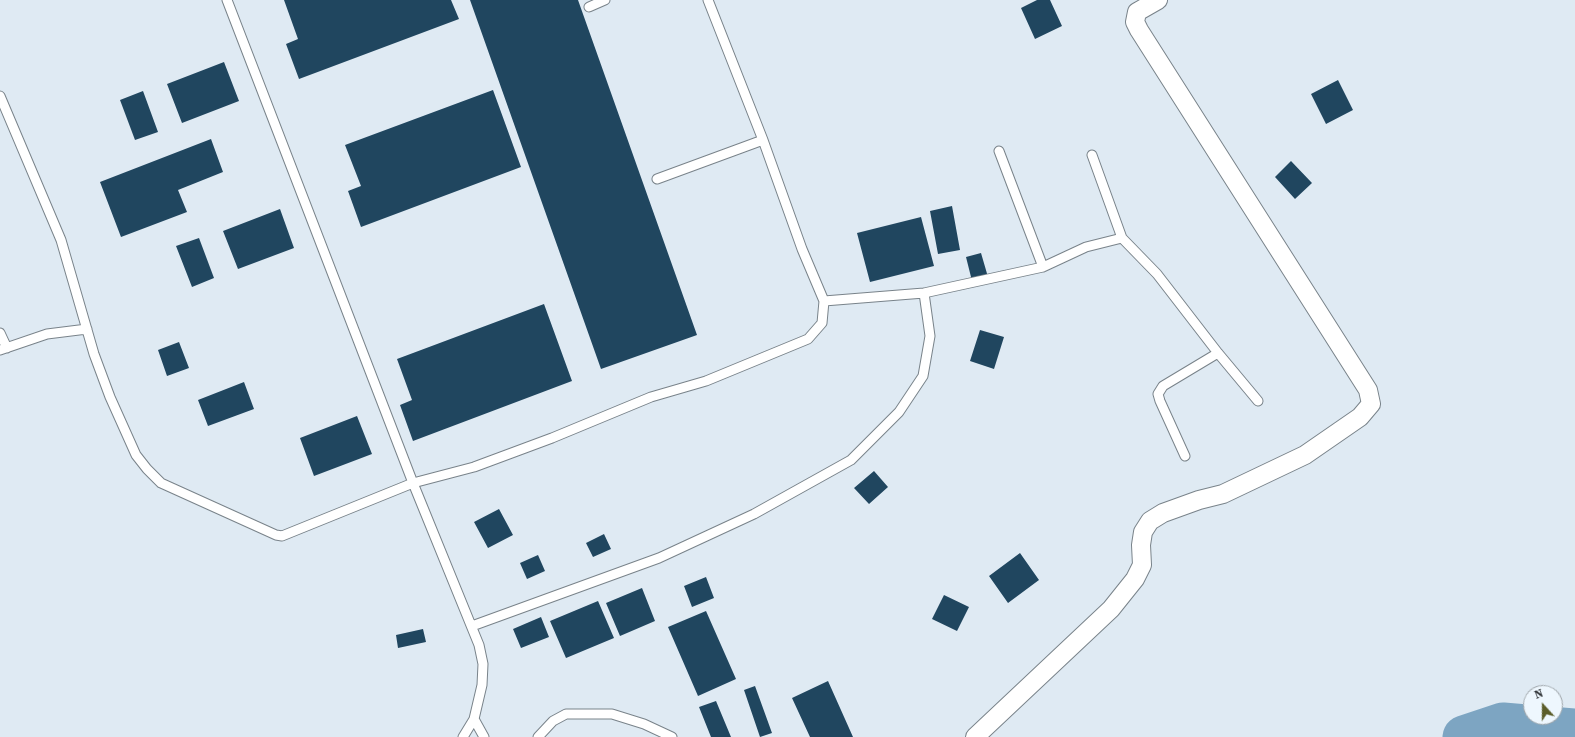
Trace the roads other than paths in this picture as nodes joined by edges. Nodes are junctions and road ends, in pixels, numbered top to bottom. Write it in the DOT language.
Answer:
graph roads {
  1 [pos="227,0"];
  2 [pos="605,0"];
  3 [pos="708,0"];
  4 [pos="1158,0"];
  5 [pos="588,7"];
  6 [pos="0,96"];
  7 [pos="763,140"];
  8 [pos="999,151"];
  9 [pos="1092,154"];
  10 [pos="657,179"];
  11 [pos="1122,238"];
  12 [pos="1044,267"];
  13 [pos="924,293"];
  14 [pos="824,301"];
  15 [pos="87,329"];
  16 [pos="0,333"];
  17 [pos="3,349"];
  18 [pos="1218,353"];
  19 [pos="1258,401"];
  20 [pos="1185,456"];
  21 [pos="413,483"];
  22 [pos="472,626"];
  23 [pos="474,718"];
  24 [pos="463,737"];
  25 [pos="484,737"];
  26 [pos="538,737"];
  27 [pos="672,737"];
  28 [pos="975,737"];
  1 -- 21 [label="lane"];
  2 -- 5 [label="lane"];
  3 -- 7 [label="lane"];
  4 -- 28 [label="street"];
  6 -- 15 [label="lane"];
  7 -- 10 [label="lane"];
  7 -- 14 [label="lane"];
  8 -- 12 [label="lane"];
  9 -- 11 [label="lane"];
  11 -- 12 [label="lane"];
  11 -- 18 [label="lane"];
  12 -- 13 [label="lane"];
  13 -- 14 [label="lane"];
  13 -- 22 [label="lane"];
  14 -- 21 [label="lane"];
  15 -- 17 [label="lane"];
  15 -- 21 [label="lane"];
  16 -- 17 [label="lane"];
  18 -- 19 [label="lane"];
  18 -- 20 [label="lane"];
  21 -- 22 [label="lane"];
  22 -- 23 [label="lane"];
  23 -- 24 [label="lane"];
  23 -- 25 [label="lane"];
  26 -- 27 [label="lane"];
}
